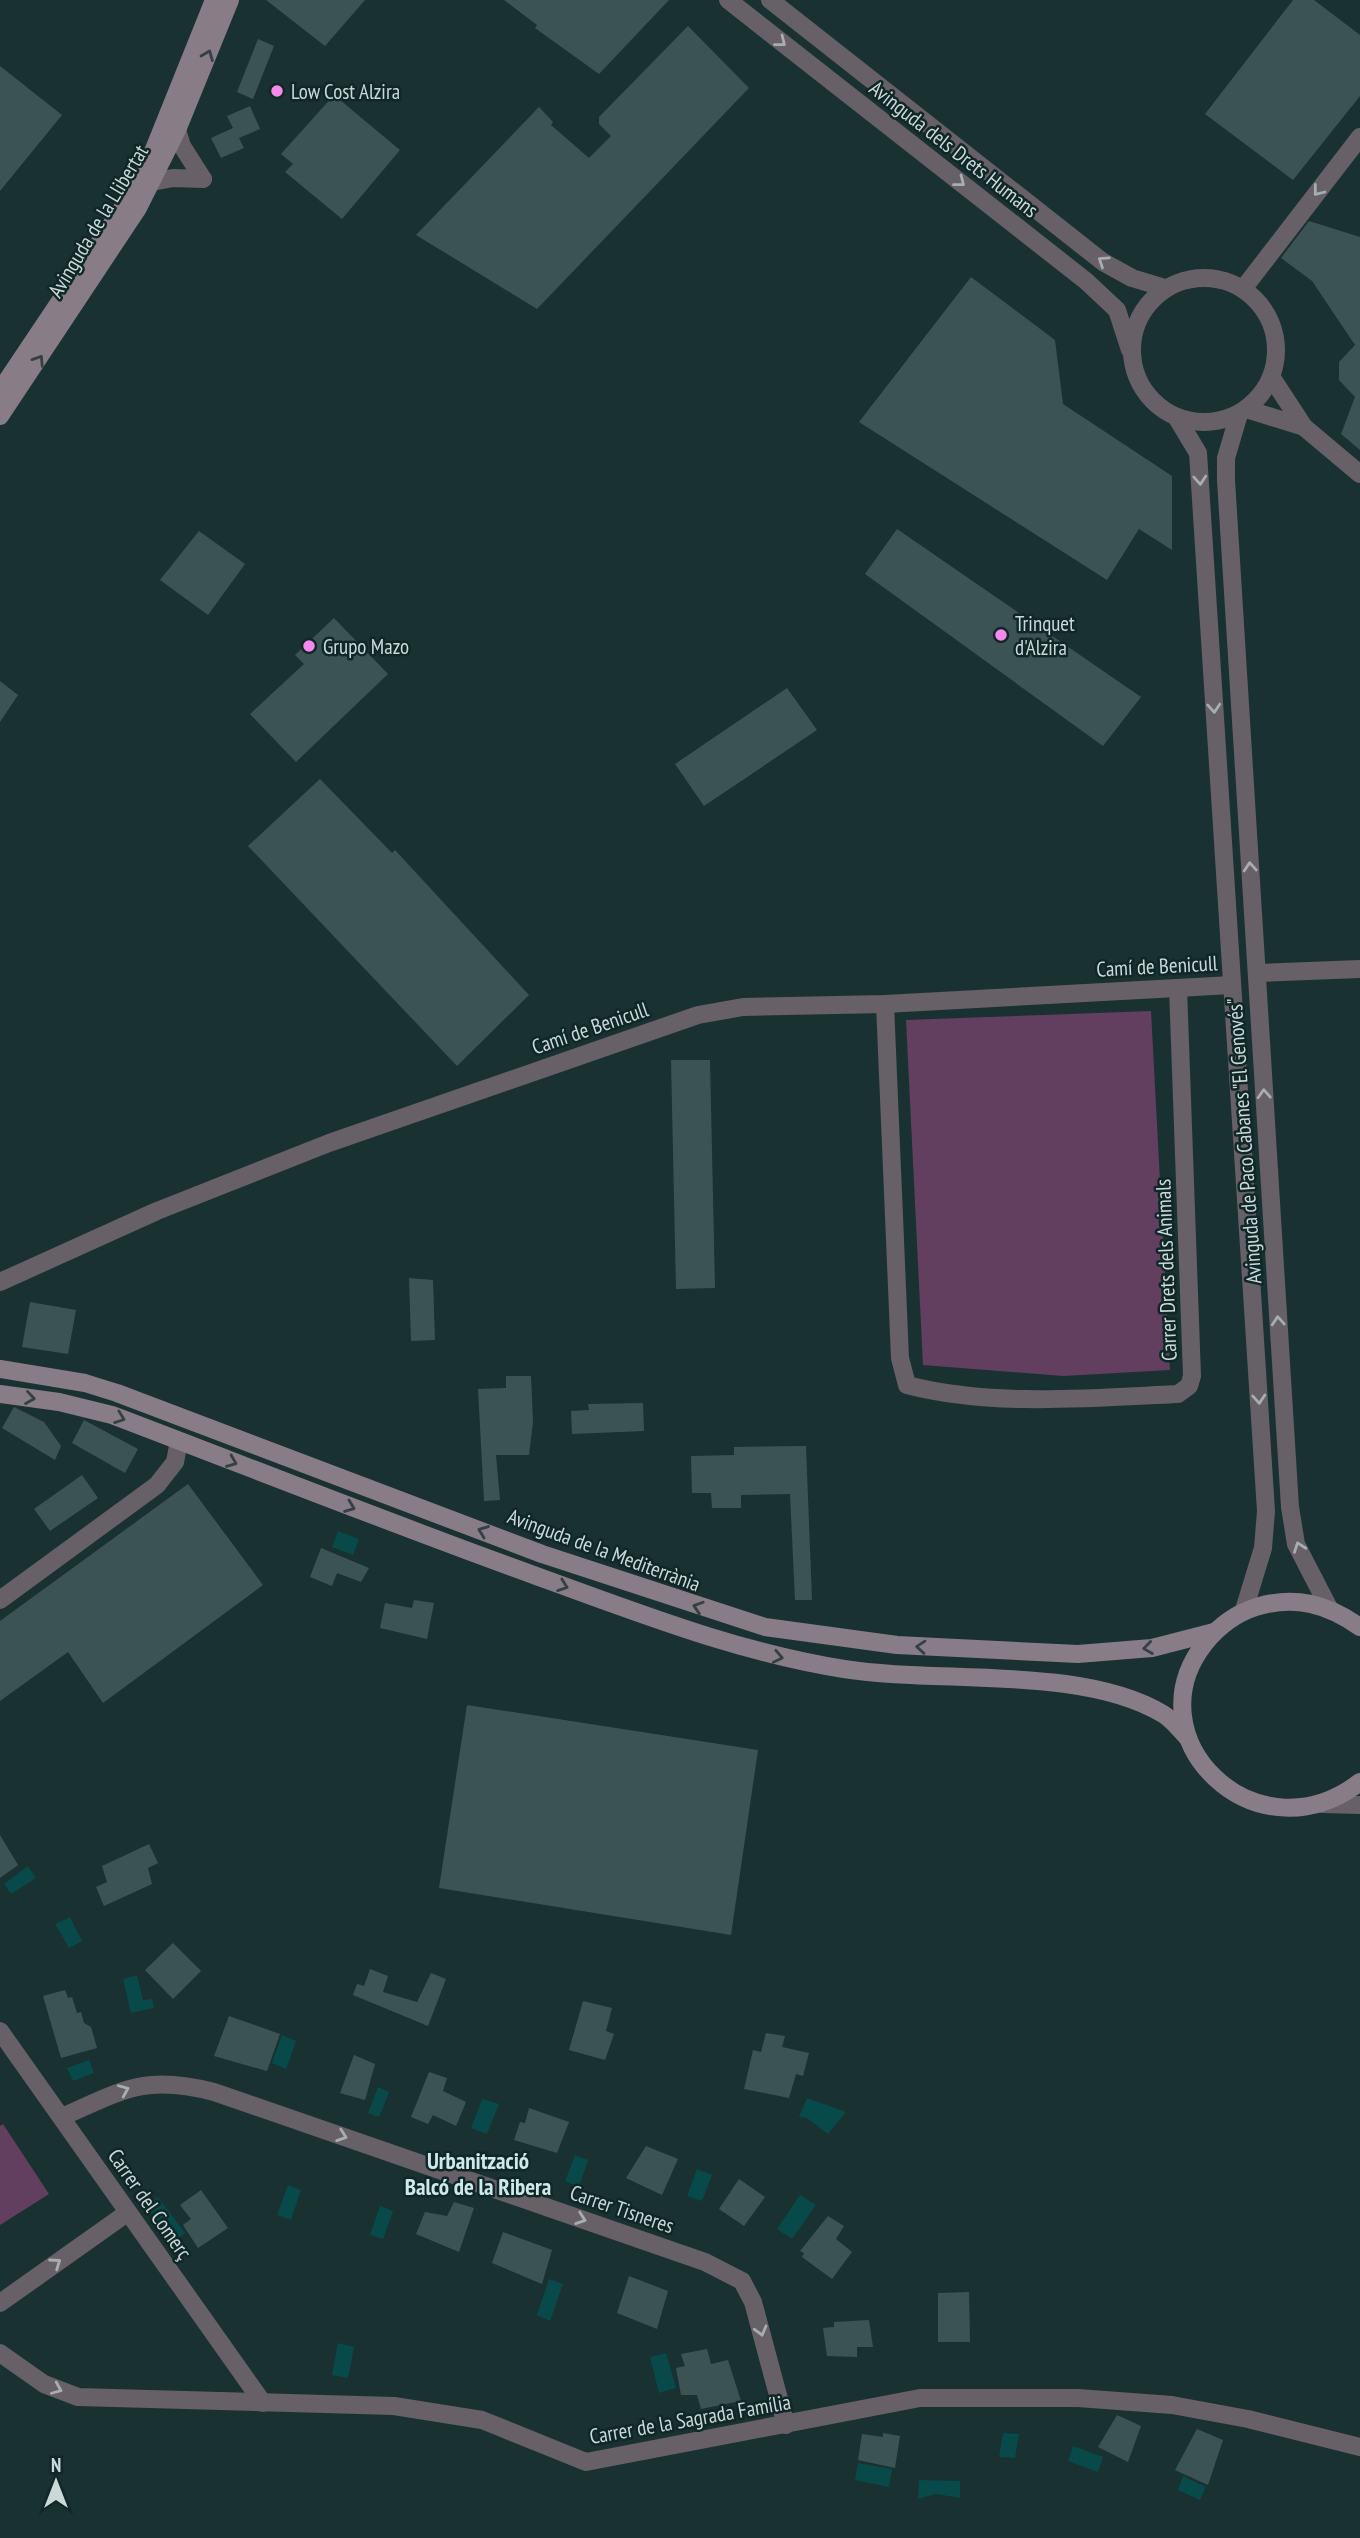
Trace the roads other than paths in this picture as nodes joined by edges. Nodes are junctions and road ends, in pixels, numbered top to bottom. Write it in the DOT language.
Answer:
graph roads {
  1 [pos="214,0"];
  2 [pos="230,0"];
  3 [pos="727,0"];
  4 [pos="770,0"];
  5 [pos="177,130"];
  6 [pos="1360,137"];
  7 [pos="152,182"];
  8 [pos="1165,288"];
  9 [pos="1243,289"];
  10 [pos="1130,350"];
  11 [pos="1272,378"];
  12 [pos="3,383"];
  13 [pos="1243,411"];
  14 [pos="0,416"];
  15 [pos="1177,418"];
  16 [pos="1304,427"];
  17 [pos="1360,474"];
  18 [pos="1360,969"];
  19 [pos="1257,973"];
  20 [pos="1232,985"];
  21 [pos="1178,988"];
  22 [pos="885,1003"];
  23 [pos="0,1282"];
  24 [pos="0,1369"];
  25 [pos="0,1394"];
  26 [pos="179,1441"];
  27 [pos="0,1600"];
  28 [pos="1329,1608"];
  29 [pos="1244,1611"];
  30 [pos="1360,1627"];
  31 [pos="1214,1632"];
  32 [pos="1188,1738"];
  33 [pos="1360,1782"];
  34 [pos="1322,1804"];
  35 [pos="1360,1805"];
  36 [pos="0,2031"];
  37 [pos="62,2117"];
  38 [pos="127,2213"];
  39 [pos="0,2303"];
  40 [pos="0,2353"];
  41 [pos="263,2403"];
  42 [pos="786,2425"];
  43 [pos="1360,2447"];
  1 -- 12 [label="main road, Avinguda de la Llibertat"];
  5 -- 2 [label="main road, Avinguda de la Llibertat, one-way"];
  3 -- 10 [label="street, Avinguda dels Drets Humans, one-way"];
  8 -- 4 [label="street, Avinguda dels Drets Humans, one-way"];
  5 -- 7 [label="main road, Avinguda de la Llibertat"];
  5 -- 7 [label="street"];
  6 -- 9 [label="street, one-way"];
  14 -- 7 [label="main road, Avinguda de la Llibertat, one-way"];
  8 -- 9 [label="street"];
  8 -- 10 [label="street"];
  9 -- 11 [label="street"];
  10 -- 15 [label="street"];
  11 -- 13 [label="street"];
  11 -- 16 [label="street"];
  13 -- 15 [label="street"];
  13 -- 16 [label="street"];
  19 -- 13 [label="street, Avinguda de Paco Cabanes \"El Genovés\", one-way"];
  15 -- 20 [label="street, Avinguda de Paco Cabanes \"El Genovés\", one-way"];
  16 -- 17 [label="street"];
  18 -- 19 [label="street"];
  28 -- 19 [label="street, Avinguda de Paco Cabanes \"El Genovés\", one-way"];
  20 -- 21 [label="street, Camí de Benicull"];
  20 -- 29 [label="street, Avinguda de Paco Cabanes \"El Genovés\", one-way"];
  21 -- 22 [label="street, Camí de Benicull"];
  21 -- 22 [label="street, Carrer Drets dels Animals"];
  22 -- 23 [label="street, Camí de Benicull"];
  31 -- 24 [label="main road, Avinguda de la Mediterrània, one-way"];
  25 -- 26 [label="main road, one-way"];
  26 -- 27 [label="street"];
  26 -- 32 [label="main road, one-way"];
  28 -- 29 [label="main road"];
  28 -- 30 [label="main road"];
  29 -- 31 [label="main road"];
  31 -- 32 [label="main road"];
  32 -- 34 [label="main road"];
  33 -- 34 [label="main road"];
  34 -- 35 [label="street"];
  36 -- 37 [label="street, Carrer del Comerç"];
  37 -- 38 [label="street, Carrer del Comerç"];
  37 -- 42 [label="street, Carrer Tisneres, one-way"];
  39 -- 38 [label="street, one-way"];
  38 -- 41 [label="street, Carrer del Comerç"];
  40 -- 41 [label="street, Carrer de la Sagrada Família, one-way"];
  41 -- 42 [label="street, Carrer de la Sagrada Família"];
  42 -- 43 [label="street, Carrer de la Sagrada Família"];
}
